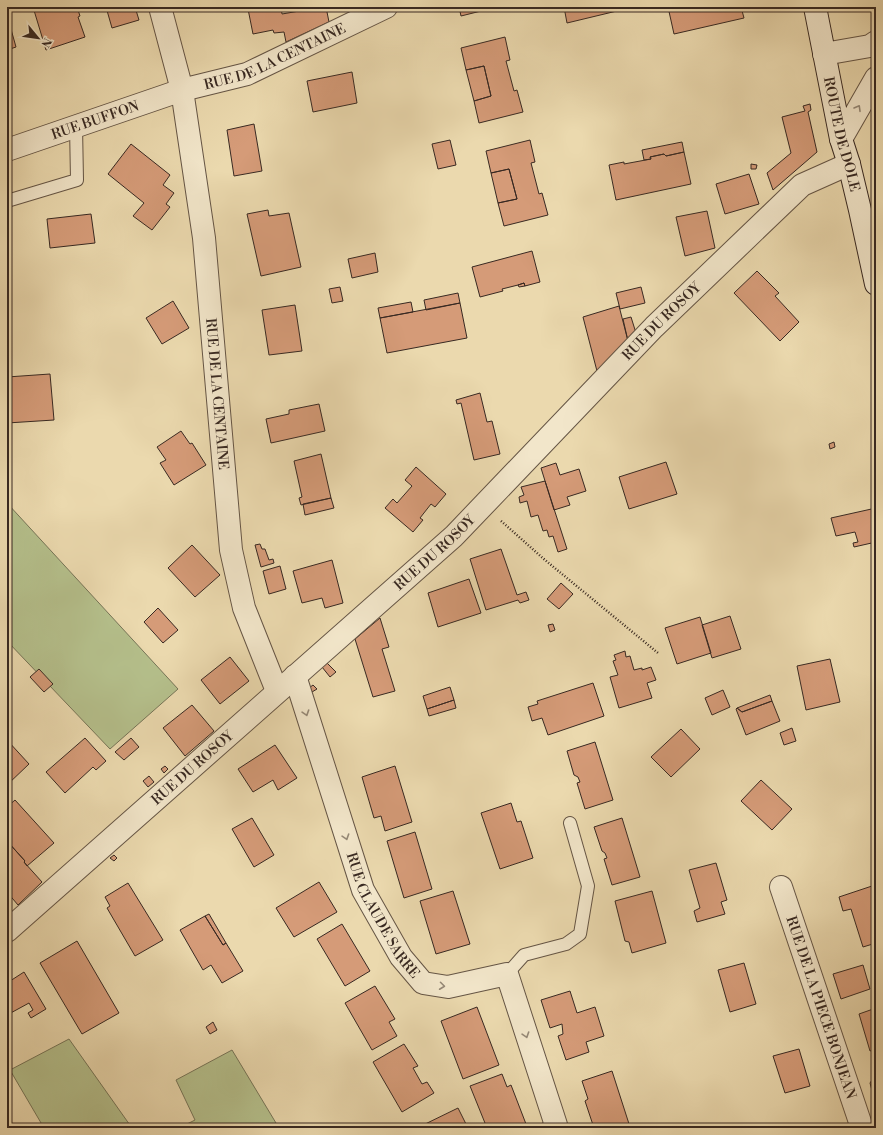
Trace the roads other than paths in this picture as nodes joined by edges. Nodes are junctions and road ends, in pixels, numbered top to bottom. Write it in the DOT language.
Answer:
graph roads {
  1 [pos="160,7"];
  2 [pos="386,7"];
  3 [pos="815,7"];
  4 [pos="876,42"];
  5 [pos="824,54"];
  6 [pos="876,78"];
  7 [pos="182,90"];
  8 [pos="76,126"];
  9 [pos="841,139"];
  10 [pos="7,150"];
  11 [pos="849,164"];
  12 [pos="7,201"];
  13 [pos="876,284"];
  14 [pos="295,676"];
  15 [pos="278,691"];
  16 [pos="570,823"];
  17 [pos="781,887"];
  18 [pos="7,930"];
  19 [pos="507,974"];
  20 [pos="552,1128"];
  21 [pos="862,1128"];
  1 -- 7 [label="street, RUE DE LA CENTAINE"];
  2 -- 7 [label="street, RUE DE LA CENTAINE"];
  3 -- 5 [label="street, ROUTE DE DOLE"];
  4 -- 5 [label="street"];
  5 -- 9 [label="street, ROUTE DE DOLE"];
  9 -- 6 [label="street, one-way"];
  7 -- 8 [label="street, RUE BUFFON"];
  7 -- 15 [label="street, RUE DE LA CENTAINE"];
  8 -- 10 [label="street, RUE BUFFON"];
  8 -- 12 [label="lane"];
  9 -- 11 [label="street, ROUTE DE DOLE"];
  11 -- 13 [label="street, ROUTE DE DOLE"];
  11 -- 14 [label="street, RUE DU ROSOY"];
  14 -- 15 [label="street, RUE DU ROSOY"];
  14 -- 19 [label="street, RUE CLAUDE SARRE, one-way"];
  15 -- 18 [label="street, RUE DU ROSOY"];
  16 -- 19 [label="lane"];
  17 -- 21 [label="street, RUE DE LA PIECE BONJEAN"];
  19 -- 20 [label="street, one-way"];
}
